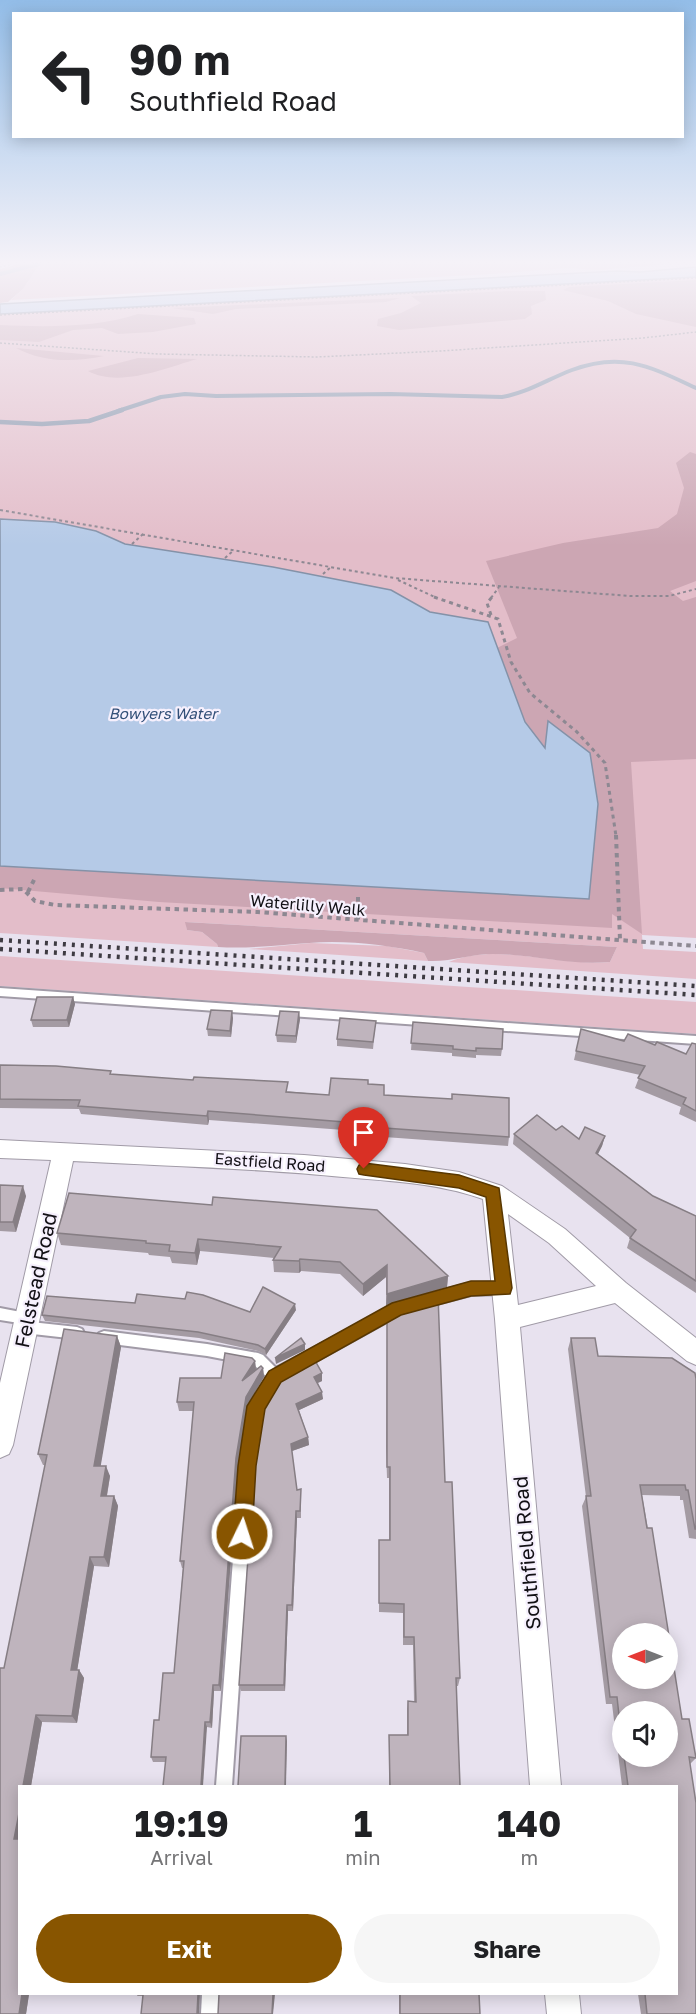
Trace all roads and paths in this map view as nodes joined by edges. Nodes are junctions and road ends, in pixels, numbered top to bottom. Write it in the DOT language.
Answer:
graph roads {
  1 [pos="0,510"];
  2 [pos="144,534"];
  3 [pos="132,544"];
  4 [pos="235,549"];
  5 [pos="225,558"];
  6 [pos="331,567"];
  7 [pos="323,574"];
  8 [pos="394,578"];
  9 [pos="499,587"];
  10 [pos="696,589"];
  11 [pos="491,616"];
  12 [pos="34,880"];
  13 [pos="0,890"];
  14 [pos="29,890"];
  15 [pos="358,897"];
  16 [pos="358,921"];
  17 [pos="620,940"];
  18 [pos="696,946"];
  19 [pos="0,992"];
  20 [pos="696,1040"];
  21 [pos="0,1149"];
  22 [pos="64,1152"];
  23 [pos="494,1193"];
  24 [pos="504,1288"];
  25 [pos="618,1291"];
  26 [pos="0,1314"];
  27 [pos="507,1319"];
  28 [pos="25,1322"];
  29 [pos="696,1353"];
  30 [pos="275,1376"];
  31 [pos="0,1445"];
  32 [pos="224,1785"];
  33 [pos="546,1785"];
  34 [pos="211,1995"];
  35 [pos="562,1995"];
  36 [pos="210,2014"];
  37 [pos="564,2014"];
  1 -- 2 [label="path"];
  2 -- 3 [label="path"];
  2 -- 4 [label="path"];
  4 -- 5 [label="path"];
  4 -- 6 [label="path"];
  6 -- 7 [label="path"];
  6 -- 8 [label="path"];
  8 -- 9 [label="path"];
  8 -- 11 [label="path"];
  9 -- 10 [label="path"];
  9 -- 11 [label="path"];
  11 -- 17 [label="path"];
  12 -- 14 [label="path"];
  13 -- 14 [label="path, Waterlilly Walk"];
  14 -- 16 [label="path, Waterlilly Walk"];
  15 -- 16 [label="path"];
  16 -- 17 [label="path, Waterlilly Walk"];
  17 -- 18 [label="path, Waterlilly Walk"];
  19 -- 20 [label="lane"];
  21 -- 22 [label="street, Eastfield Road"];
  22 -- 23 [label="street, Eastfield Road"];
  22 -- 28 [label="street, Felstead Road"];
  23 -- 24 [label="street, Southfield Road"];
  23 -- 25 [label="street, Eastfield Road"];
  24 -- 27 [label="street, Southfield Road"];
  24 -- 30 [label="lane"];
  25 -- 27 [label="street"];
  25 -- 29 [label="street, Eastfield Road"];
  26 -- 28 [label="lane"];
  27 -- 33 [label="street, Southfield Road"];
  28 -- 30 [label="lane"];
  28 -- 31 [label="street, Felstead Road"];
  30 -- 32 [label="lane"];
  34 -- 36 [label="lane"];
  35 -- 37 [label="street"];
}
